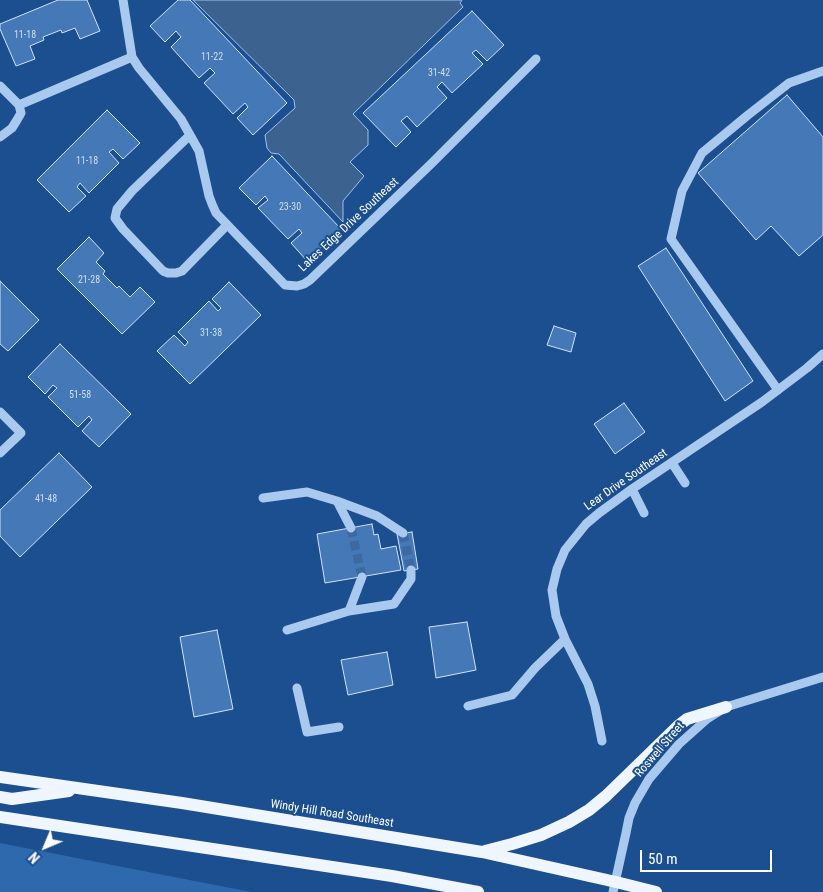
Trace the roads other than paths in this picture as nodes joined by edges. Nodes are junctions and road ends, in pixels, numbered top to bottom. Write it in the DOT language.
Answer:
graph roads {
  1 [pos="123,0"];
  2 [pos="132,57"];
  3 [pos="536,59"];
  4 [pos="823,71"];
  5 [pos="0,86"];
  6 [pos="19,105"];
  7 [pos="190,135"];
  8 [pos="0,137"];
  9 [pos="227,226"];
  10 [pos="823,354"];
  11 [pos="778,390"];
  12 [pos="0,412"];
  13 [pos="0,454"];
  14 [pos="672,463"];
  15 [pos="685,484"];
  16 [pos="632,489"];
  17 [pos="263,498"];
  18 [pos="338,500"];
  19 [pos="644,513"];
  20 [pos="351,528"];
  21 [pos="403,533"];
  22 [pos="411,570"];
  23 [pos="362,577"];
  24 [pos="349,611"];
  25 [pos="287,630"];
  26 [pos="565,639"];
  27 [pos="823,677"];
  28 [pos="297,688"];
  29 [pos="468,706"];
  30 [pos="726,708"];
  31 [pos="339,727"];
  32 [pos="602,741"];
  33 [pos="0,777"];
  34 [pos="84,789"];
  35 [pos="0,797"];
  36 [pos="0,817"];
  37 [pos="482,852"];
  38 [pos="615,887"];
  39 [pos="478,892"];
  40 [pos="656,892"];
  1 -- 2 [label="street, Lakes Edge Drive Southeast"];
  2 -- 6 [label="street"];
  2 -- 7 [label="street, Lakes Edge Drive Southeast"];
  3 -- 9 [label="street, Lakes Edge Drive Southeast"];
  4 -- 11 [label="street"];
  5 -- 6 [label="street"];
  6 -- 8 [label="street"];
  7 -- 9 [label="street, Lakes Edge Drive Southeast"];
  7 -- 9 [label="street"];
  10 -- 11 [label="street, Lear Drive Southeast"];
  11 -- 14 [label="street, Lear Drive Southeast"];
  12 -- 13 [label="street"];
  14 -- 15 [label="street"];
  14 -- 16 [label="street, Lear Drive Southeast"];
  16 -- 19 [label="street"];
  16 -- 26 [label="street, Lear Drive Southeast"];
  17 -- 18 [label="street"];
  18 -- 20 [label="street"];
  18 -- 21 [label="street"];
  22 -- 24 [label="street"];
  23 -- 24 [label="street"];
  24 -- 25 [label="street"];
  26 -- 29 [label="street"];
  26 -- 32 [label="street, Lear Drive Southeast"];
  27 -- 30 [label="street, Roswell Street"];
  28 -- 31 [label="street"];
  30 -- 37 [label="main road"];
  30 -- 38 [label="street, Roswell Street"];
  33 -- 34 [label="main road, Windy Hill Road Southeast"];
  34 -- 35 [label="main road"];
  34 -- 37 [label="main road, Windy Hill Road Southeast"];
  36 -- 39 [label="main road"];
  37 -- 38 [label="main road, Windy Hill Road Southeast"];
  38 -- 40 [label="main road, Windy Hill Road Southeast"];
}
